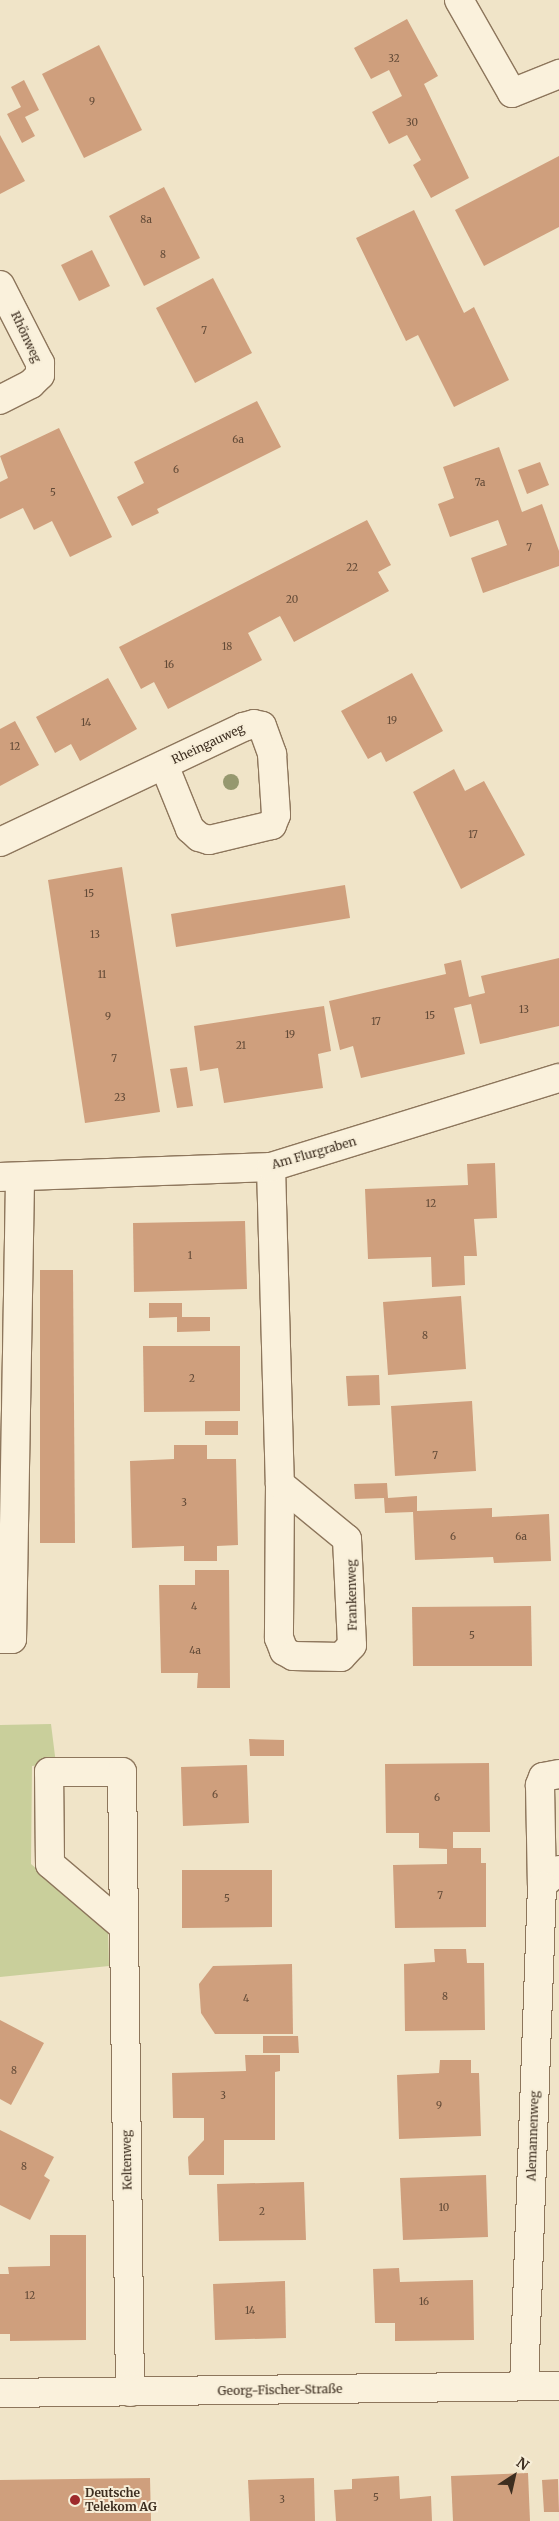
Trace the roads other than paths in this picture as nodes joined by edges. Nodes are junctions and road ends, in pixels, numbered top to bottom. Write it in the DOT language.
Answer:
graph roads {
  1 [pos="460,0"];
  2 [pos="559,74"];
  3 [pos="0,285"];
  4 [pos="0,400"];
  5 [pos="164,765"];
  6 [pos="0,842"];
  7 [pos="559,1078"];
  8 [pos="271,1167"];
  9 [pos="10,1177"];
  10 [pos="280,1484"];
  11 [pos="0,1639"];
  12 [pos="559,1774"];
  13 [pos="550,1877"];
  14 [pos="124,1927"];
  15 [pos="524,2386"];
  16 [pos="559,2386"];
  17 [pos="130,2392"];
  18 [pos="0,2393"];
  1 -- 2 [label="street"];
  3 -- 4 [label="street, Rhönweg"];
  5 -- 5 [label="street, Rheingauweg"];
  5 -- 6 [label="street, Rheingauweg"];
  7 -- 8 [label="street, Am Flurgraben"];
  8 -- 9 [label="street, Am Flurgraben"];
  8 -- 10 [label="street, Frankenweg"];
  9 -- 11 [label="street"];
  10 -- 10 [label="street, Frankenweg"];
  12 -- 13 [label="street, Alemannenweg"];
  13 -- 15 [label="street, Alemannenweg"];
  14 -- 14 [label="street, Keltenweg"];
  14 -- 17 [label="street, Keltenweg"];
  15 -- 16 [label="street, Georg-Fischer-Straße"];
  15 -- 17 [label="street, Georg-Fischer-Straße"];
  17 -- 18 [label="street, Georg-Fischer-Straße"];
}
